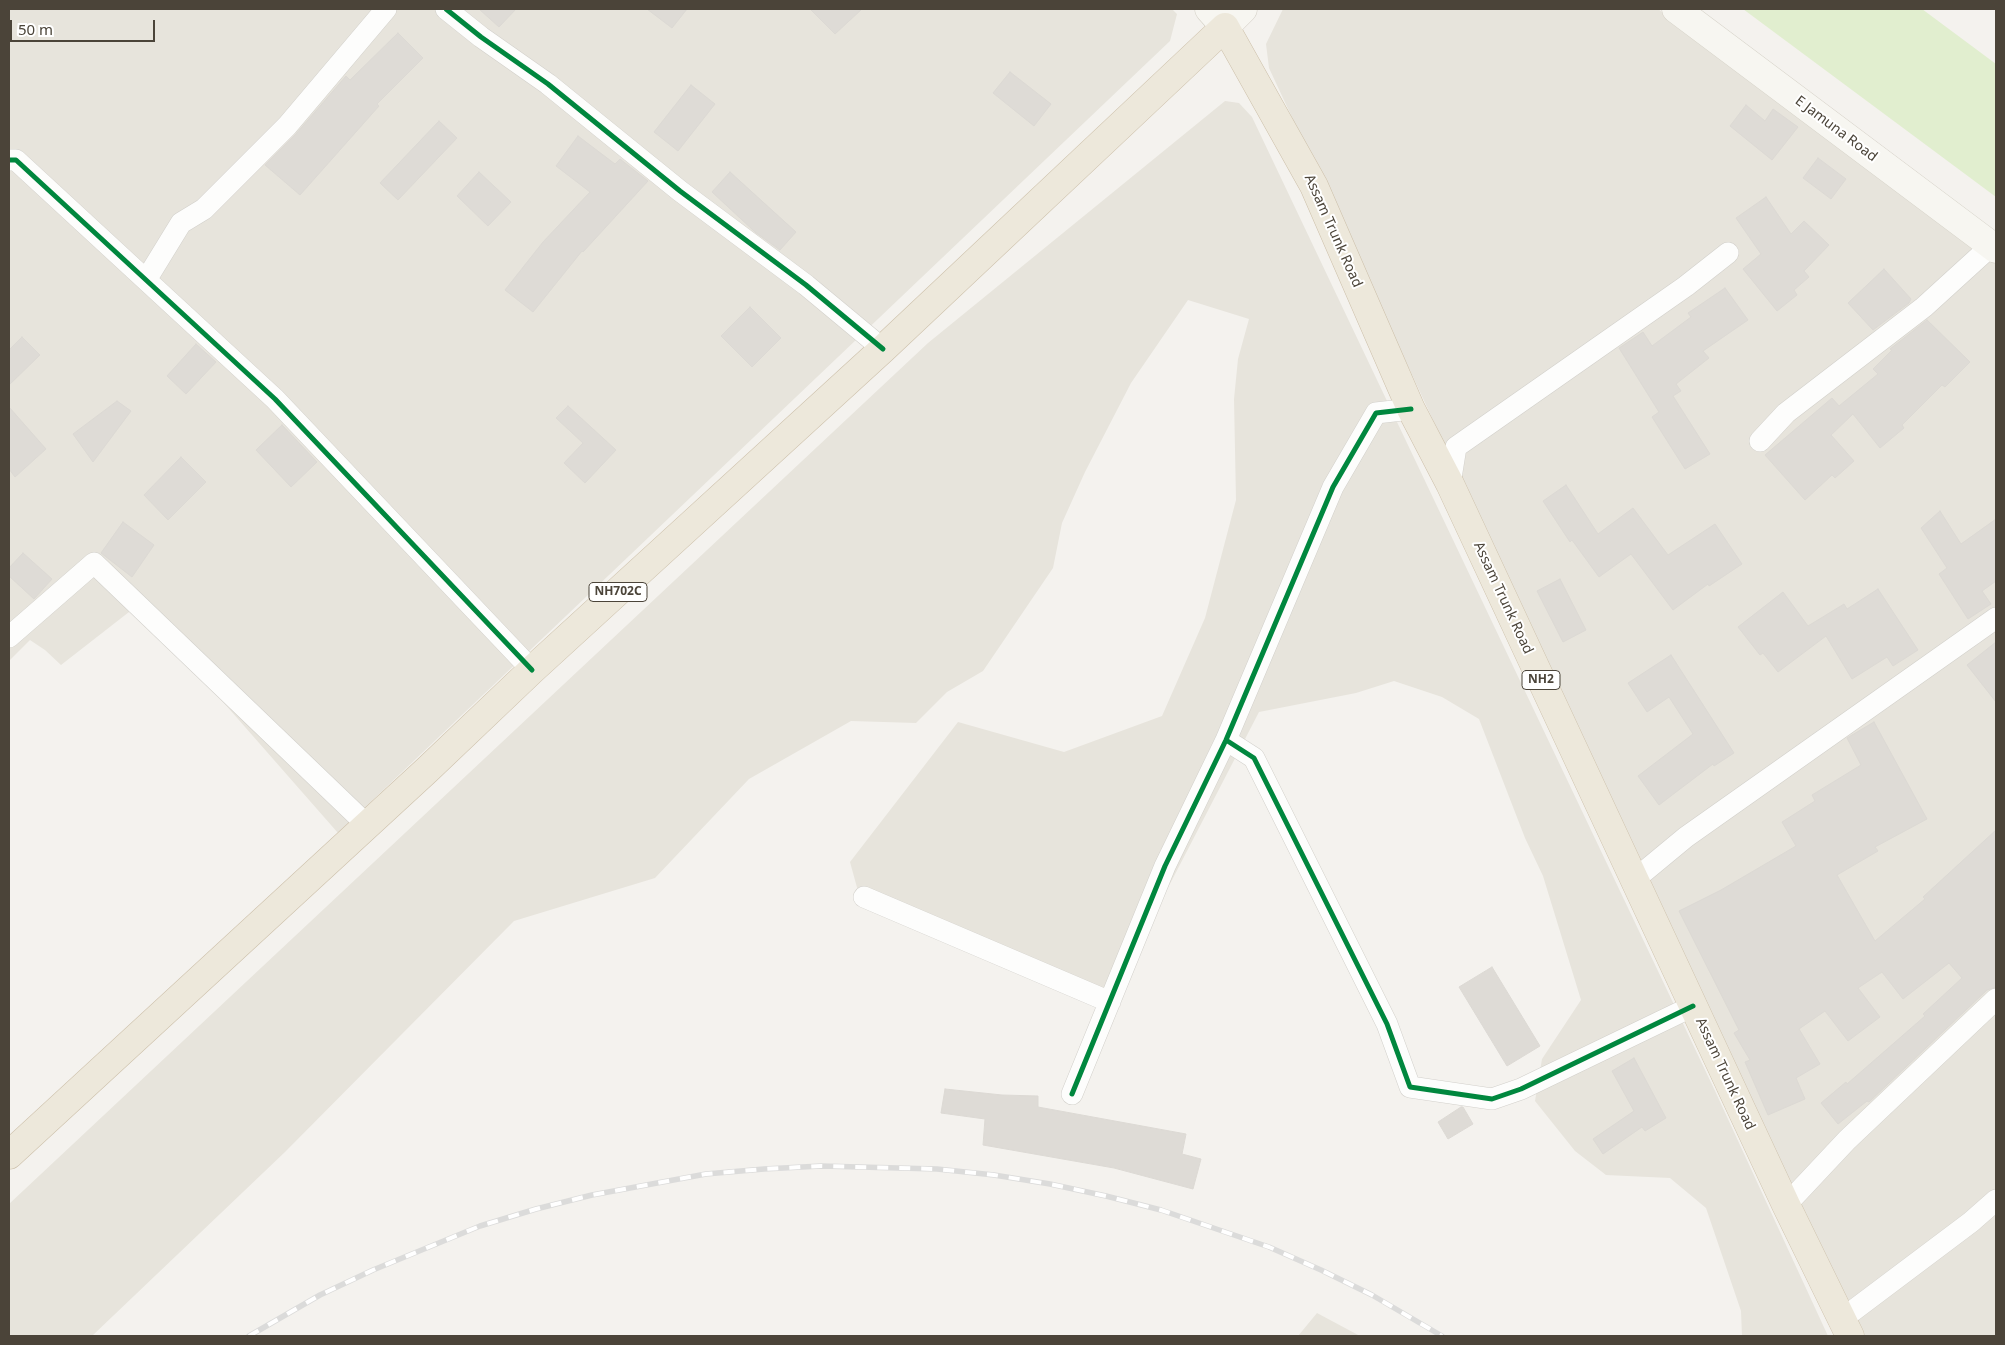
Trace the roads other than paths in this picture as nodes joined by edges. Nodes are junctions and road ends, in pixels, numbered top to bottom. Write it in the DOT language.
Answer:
graph roads {
  1 [pos="386,9"];
  2 [pos="446,9"];
  3 [pos="1676,9"];
  4 [pos="1226,15"];
  5 [pos="9,160"];
  6 [pos="1994,248"];
  7 [pos="1728,253"];
  8 [pos="146,280"];
  9 [pos="883,349"];
  10 [pos="1411,409"];
  11 [pos="1760,441"];
  12 [pos="1450,484"];
  13 [pos="1996,618"];
  14 [pos="9,637"];
  15 [pos="532,670"];
  16 [pos="1226,740"];
  17 [pos="367,825"];
  18 [pos="1634,880"];
  19 [pos="864,897"];
  20 [pos="1996,999"];
  21 [pos="1110,1002"];
  22 [pos="1693,1006"];
  23 [pos="1072,1094"];
  24 [pos="9,1155"];
  25 [pos="1996,1200"];
  26 [pos="1786,1205"];
  27 [pos="1846,1328"];
  1 -- 8 [label="street"];
  2 -- 9 [label="street"];
  3 -- 6 [label="street, E Jamuna Road"];
  4 -- 9 [label="highway, NH702C"];
  4 -- 10 [label="highway, Assam Trunk Road / NH2"];
  5 -- 8 [label="street"];
  6 -- 11 [label="street"];
  7 -- 12 [label="street"];
  8 -- 15 [label="street"];
  9 -- 15 [label="highway, NH702C"];
  10 -- 12 [label="highway, Assam Trunk Road / NH2"];
  10 -- 16 [label="street"];
  12 -- 18 [label="highway, Assam Trunk Road / NH2"];
  13 -- 18 [label="street"];
  14 -- 17 [label="street"];
  15 -- 17 [label="highway, NH702C"];
  16 -- 21 [label="street"];
  16 -- 22 [label="street"];
  17 -- 24 [label="highway, NH702C"];
  18 -- 22 [label="highway, Assam Trunk Road / NH2"];
  19 -- 21 [label="street"];
  20 -- 26 [label="street"];
  21 -- 23 [label="street"];
  22 -- 26 [label="highway, Assam Trunk Road / NH2"];
  25 -- 27 [label="street"];
  26 -- 27 [label="highway, Assam Trunk Road / NH2"];
}
